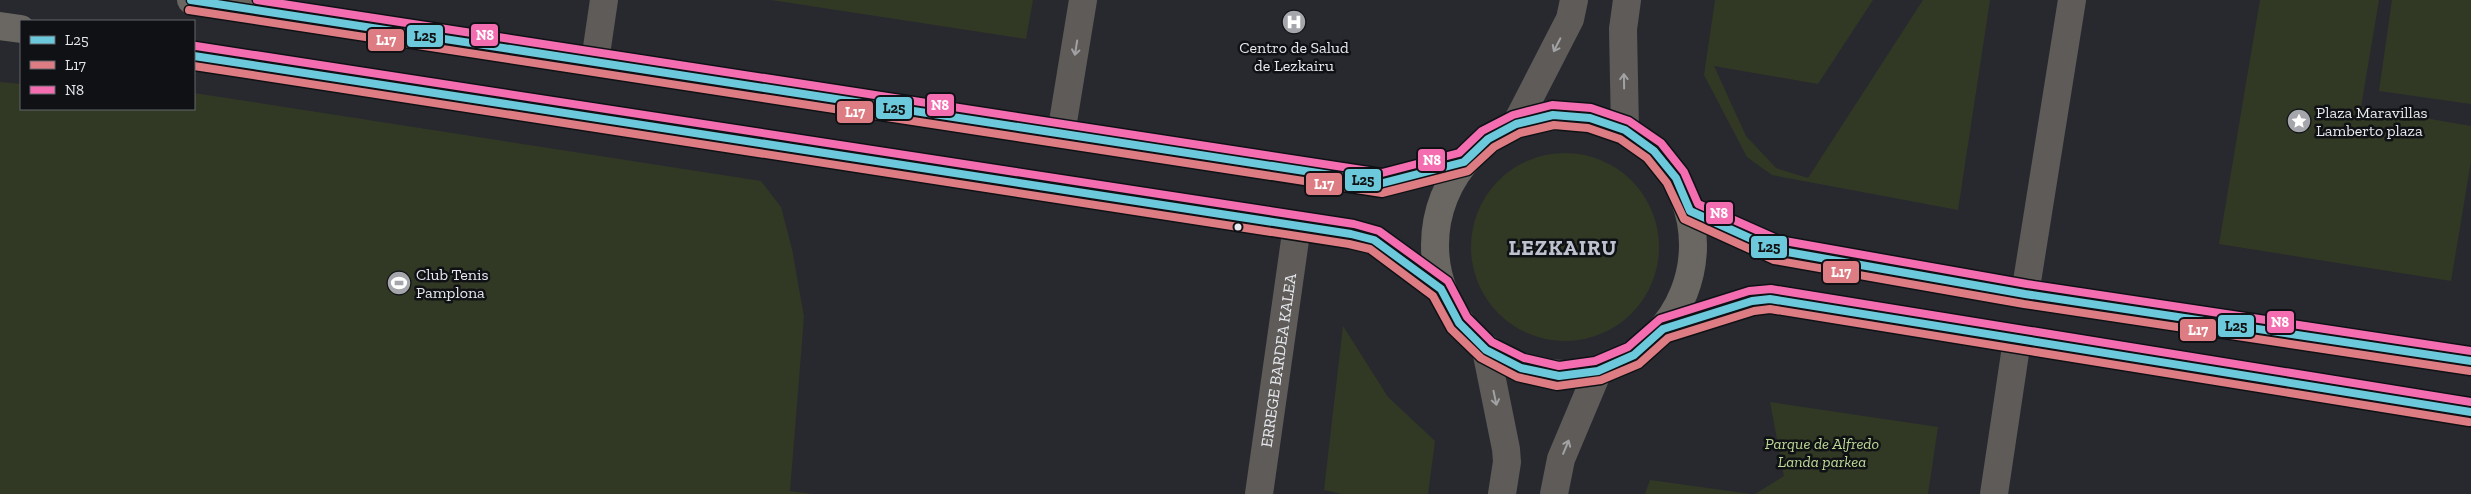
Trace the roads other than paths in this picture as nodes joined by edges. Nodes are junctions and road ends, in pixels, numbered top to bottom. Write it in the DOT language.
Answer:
graph roads {
  1 [pos="190,0"];
  2 [pos="604,0"];
  3 [pos="1083,0"];
  4 [pos="1574,0"];
  5 [pos="1627,0"];
  6 [pos="2072,0"];
  7 [pos="0,26"];
  8 [pos="20,30"];
  9 [pos="195,56"];
  10 [pos="595,61"];
  11 [pos="1516,124"];
  12 [pos="1625,130"];
  13 [pos="1060,134"];
  14 [pos="1464,162"];
  15 [pos="1690,211"];
  16 [pos="1298,226"];
  17 [pos="1440,289"];
  18 [pos="2025,294"];
  19 [pos="1663,329"];
  20 [pos="2017,340"];
  21 [pos="1486,350"];
  22 [pos="2471,361"];
  23 [pos="1598,371"];
  24 [pos="2471,412"];
  25 [pos="1259,494"];
  26 [pos="1502,494"];
  27 [pos="1554,494"];
  28 [pos="1994,494"];
  1 -- 10 [label="main road"];
  2 -- 10 [label="street"];
  3 -- 13 [label="street, one-way"];
  4 -- 11 [label="street, one-way"];
  12 -- 5 [label="street, one-way"];
  6 -- 18 [label="street"];
  7 -- 8 [label="main road"];
  9 -- 16 [label="main road"];
  10 -- 13 [label="main road"];
  11 -- 12 [label="main road"];
  11 -- 14 [label="main road"];
  12 -- 15 [label="main road"];
  13 -- 14 [label="main road"];
  14 -- 17 [label="main road"];
  15 -- 18 [label="main road"];
  15 -- 19 [label="main road"];
  16 -- 17 [label="main road"];
  16 -- 25 [label="street, ERREGE BARDEA KALEA"];
  17 -- 21 [label="main road"];
  18 -- 22 [label="main road"];
  19 -- 20 [label="main road"];
  19 -- 23 [label="main road"];
  20 -- 24 [label="main road"];
  20 -- 28 [label="street"];
  21 -- 23 [label="main road"];
  21 -- 26 [label="street, one-way"];
  27 -- 23 [label="street, one-way"];
}
